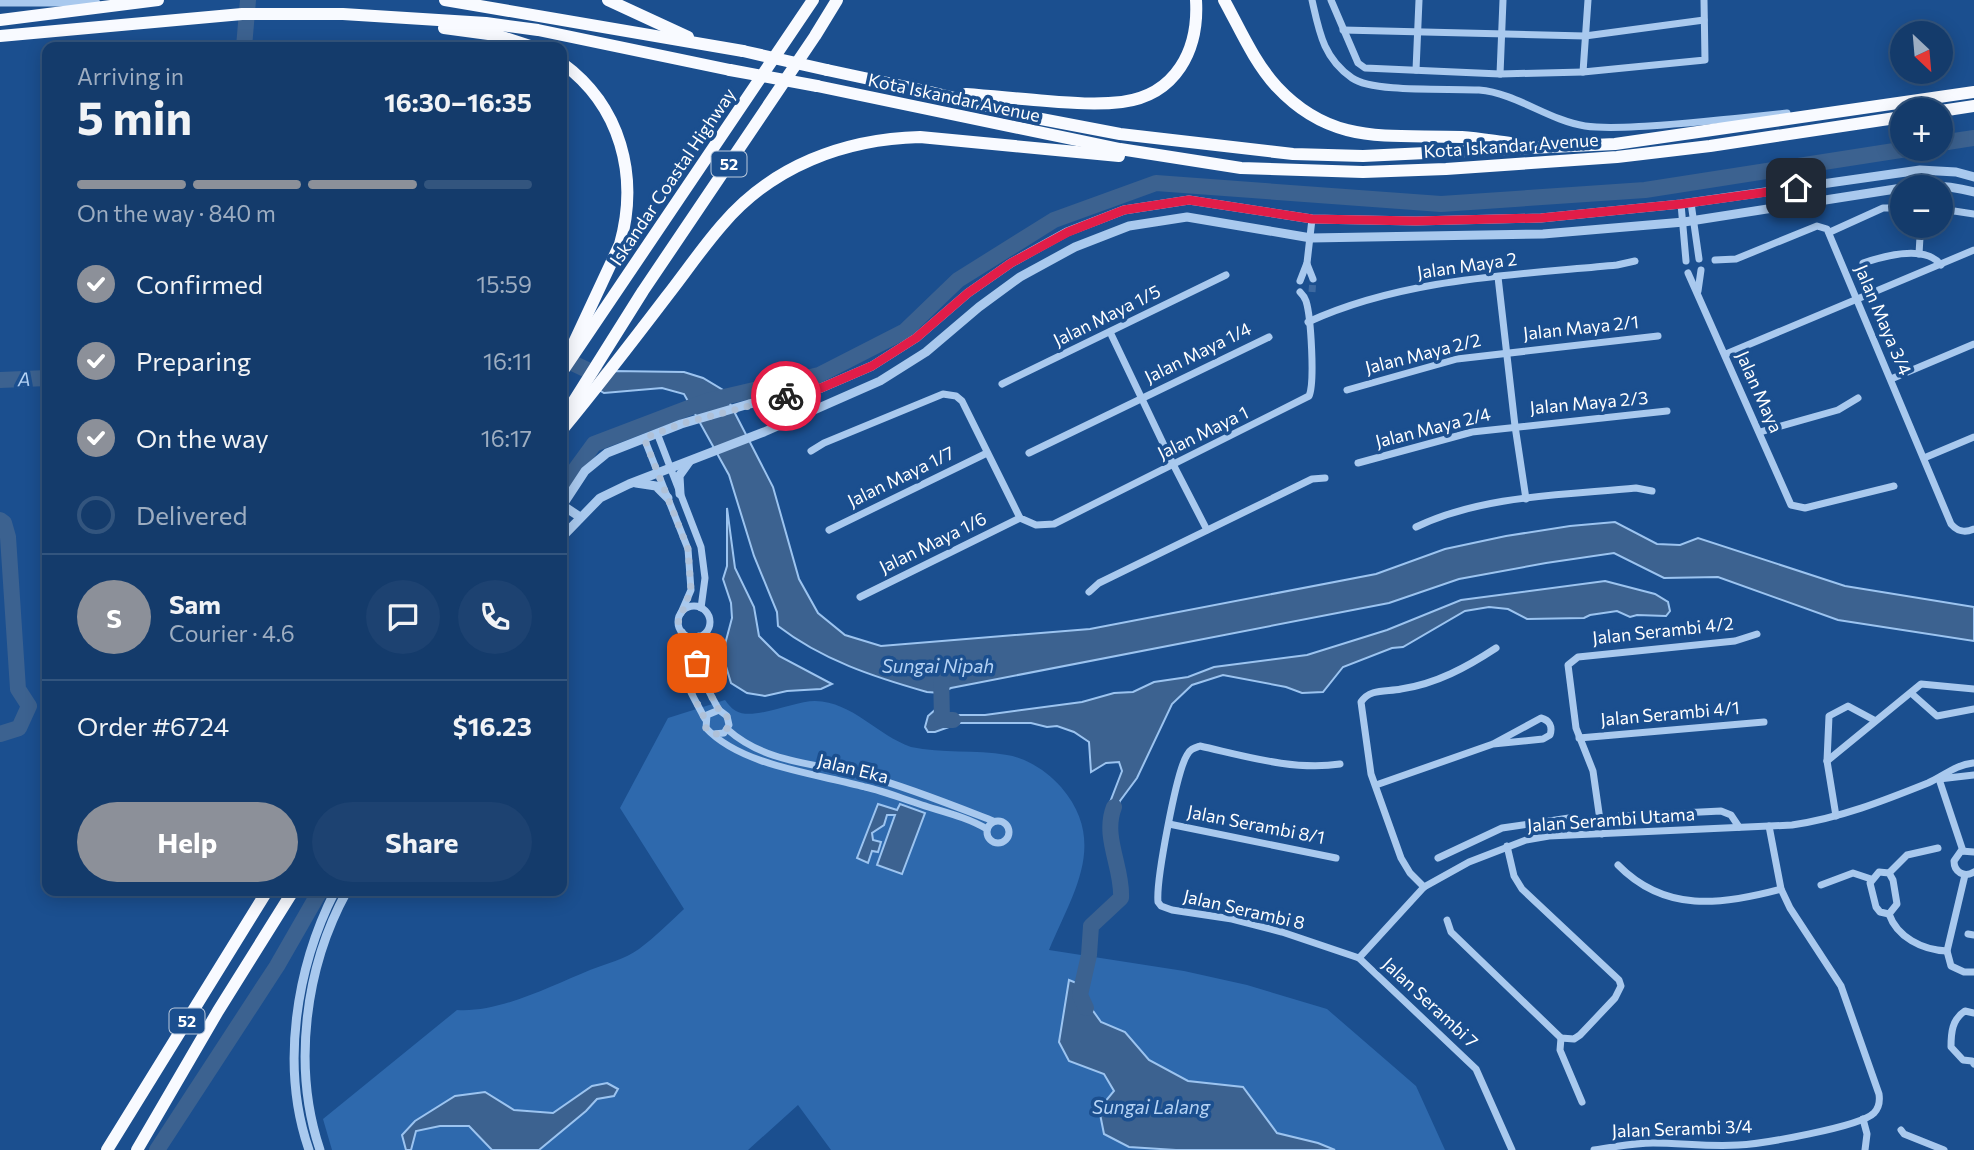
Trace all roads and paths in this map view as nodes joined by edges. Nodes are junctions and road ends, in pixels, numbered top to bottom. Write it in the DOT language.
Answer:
graph roads {
  1 [pos="158,0"];
  2 [pos="446,0"];
  3 [pos="608,0"];
  4 [pos="804,0"];
  5 [pos="813,0"];
  6 [pos="837,0"];
  7 [pos="843,0"];
  8 [pos="1196,0"];
  9 [pos="1224,0"];
  10 [pos="1312,0"];
  11 [pos="1331,0"];
  12 [pos="1419,0"];
  13 [pos="1503,0"];
  14 [pos="1588,0"];
  15 [pos="1703,0"];
  16 [pos="136,2"];
  17 [pos="0,3"];
  18 [pos="343,14"];
  19 [pos="0,20"];
  20 [pos="1704,20"];
  21 [pos="1343,30"];
  22 [pos="1418,32"];
  23 [pos="789,33"];
  24 [pos="1502,34"];
  25 [pos="0,36"];
  26 [pos="815,36"];
  27 [pos="1586,36"];
  28 [pos="518,42"];
  29 [pos="704,44"];
  30 [pos="567,67"];
  31 [pos="1416,70"];
  32 [pos="1583,72"];
  33 [pos="1500,74"];
  34 [pos="930,92"];
  35 [pos="1974,92"];
  36 [pos="1933,98"];
  37 [pos="1890,103"];
  38 [pos="1890,104"];
  39 [pos="1974,106"];
  40 [pos="1953,109"];
  41 [pos="1890,119"];
  42 [pos="1551,148"];
  43 [pos="1241,167"];
  44 [pos="1974,177"];
  45 [pos="1953,187"];
  46 [pos="1890,190"];
  47 [pos="1974,192"];
  48 [pos="1686,203"];
  49 [pos="1890,208"];
  50 [pos="1953,211"];
  51 [pos="1974,214"];
  52 [pos="1312,219"];
  53 [pos="1688,221"];
  54 [pos="1830,232"];
  55 [pos="1311,238"];
  56 [pos="1920,238"];
  57 [pos="1974,250"];
  58 [pos="1919,254"];
  59 [pos="1699,259"];
  60 [pos="1716,260"];
  61 [pos="1635,261"];
  62 [pos="1686,261"];
  63 [pos="1307,263"];
  64 [pos="1863,263"];
  65 [pos="1941,265"];
  66 [pos="1701,270"];
  67 [pos="1688,273"];
  68 [pos="1226,275"];
  69 [pos="1498,277"];
  70 [pos="1313,279"];
  71 [pos="1300,281"];
  72 [pos="1300,292"];
  73 [pos="1312,292"];
  74 [pos="1698,292"];
  75 [pos="1306,300"];
  76 [pos="1857,300"];
  77 [pos="1308,322"];
  78 [pos="1110,332"];
  79 [pos="1658,336"];
  80 [pos="1269,337"];
  81 [pos="1974,344"];
  82 [pos="1507,352"];
  83 [pos="1726,354"];
  84 [pos="567,359"];
  85 [pos="567,363"];
  86 [pos="1891,379"];
  87 [pos="1002,384"];
  88 [pos="1347,390"];
  89 [pos="1142,398"];
  90 [pos="1858,398"];
  91 [pos="1667,411"];
  92 [pos="567,412"];
  93 [pos="567,424"];
  94 [pos="1515,426"];
  95 [pos="1760,432"];
  96 [pos="657,433"];
  97 [pos="1974,437"];
  98 [pos="644,438"];
  99 [pos="811,451"];
  100 [pos="987,453"];
  101 [pos="1029,453"];
  102 [pos="1924,458"];
  103 [pos="694,459"];
  104 [pos="1358,463"];
  105 [pos="1173,464"];
  106 [pos="671,468"];
  107 [pos="658,473"];
  108 [pos="1325,478"];
  109 [pos="628,484"];
  110 [pos="1894,486"];
  111 [pos="1652,491"];
  112 [pos="680,494"];
  113 [pos="567,498"];
  114 [pos="668,498"];
  115 [pos="1526,499"];
  116 [pos="567,509"];
  117 [pos="580,517"];
  118 [pos="1020,518"];
  119 [pos="1416,527"];
  120 [pos="1974,529"];
  121 [pos="829,530"];
  122 [pos="1207,530"];
  123 [pos="567,531"];
  124 [pos="1089,593"];
  125 [pos="860,597"];
  126 [pos="701,608"];
  127 [pos="681,613"];
  128 [pos="682,632"];
  129 [pos="1757,634"];
  130 [pos="699,636"];
  131 [pos="1496,648"];
  132 [pos="1974,689"];
  133 [pos="1911,693"];
  134 [pos="1974,709"];
  135 [pos="719,710"];
  136 [pos="705,719"];
  137 [pos="1874,720"];
  138 [pos="1764,722"];
  139 [pos="727,729"];
  140 [pos="714,734"];
  141 [pos="1578,738"];
  142 [pos="1493,744"];
  143 [pos="1827,761"];
  144 [pos="1973,763"];
  145 [pos="1340,764"];
  146 [pos="1974,775"];
  147 [pos="1939,779"];
  148 [pos="1376,785"];
  149 [pos="1654,815"];
  150 [pos="1620,816"];
  151 [pos="1836,816"];
  152 [pos="1569,818"];
  153 [pos="993,821"];
  154 [pos="1545,821"];
  155 [pos="1169,824"];
  156 [pos="1769,826"];
  157 [pos="1739,827"];
  158 [pos="987,829"];
  159 [pos="1656,831"];
  160 [pos="1602,834"];
  161 [pos="1549,836"];
  162 [pos="1461,846"];
  163 [pos="1507,846"];
  164 [pos="1938,849"];
  165 [pos="1963,851"];
  166 [pos="1974,852"];
  167 [pos="1336,858"];
  168 [pos="1437,858"];
  169 [pos="1468,862"];
  170 [pos="1618,865"];
  171 [pos="1974,872"];
  172 [pos="1889,873"];
  173 [pos="1965,875"];
  174 [pos="1871,879"];
  175 [pos="1821,885"];
  176 [pos="1424,887"];
  177 [pos="1780,889"];
  178 [pos="264,896"];
  179 [pos="290,896"];
  180 [pos="333,896"];
  181 [pos="345,896"];
  182 [pos="1889,914"];
  183 [pos="1447,920"];
  184 [pos="1947,951"];
  185 [pos="1359,958"];
  186 [pos="1974,972"];
  187 [pos="1974,1013"];
  188 [pos="1561,1038"];
  189 [pos="1973,1061"];
  190 [pos="1582,1102"];
  191 [pos="1863,1119"];
  192 [pos="1900,1130"];
  193 [pos="107,1150"];
  194 [pos="137,1150"];
  195 [pos="309,1150"];
  196 [pos="320,1150"];
  197 [pos="1513,1150"];
  198 [pos="1594,1150"];
  199 [pos="1865,1150"];
  200 [pos="1944,1150"];
  1 -- 16 [label="highway"];
  2 -- 29 [label="highway, Kota Iskandar Avenue"];
  3 -- 29 [label="highway"];
  4 -- 23 [label="highway"];
  5 -- 23 [label="highway, Iskandar Coastal Highway / 52"];
  6 -- 26 [label="highway, 52"];
  7 -- 26 [label="highway"];
  8 -- 34 [label="highway"];
  9 -- 42 [label="highway"];
  10 -- 37 [label="street"];
  11 -- 21 [label="street"];
  12 -- 22 [label="street"];
  13 -- 24 [label="street"];
  14 -- 27 [label="street"];
  15 -- 20 [label="street"];
  16 -- 17 [label="street"];
  16 -- 19 [label="highway"];
  18 -- 25 [label="highway, Kota Iskandar Avenue"];
  18 -- 28 [label="highway"];
  18 -- 43 [label="highway, Kota Iskandar Avenue, bridge"];
  20 -- 27 [label="street"];
  20 -- 32 [label="street"];
  21 -- 22 [label="street"];
  21 -- 31 [label="street"];
  22 -- 24 [label="street"];
  22 -- 31 [label="street"];
  23 -- 85 [label="highway, Iskandar Coastal Highway / 52"];
  24 -- 27 [label="street"];
  24 -- 33 [label="street"];
  26 -- 92 [label="highway, 52"];
  27 -- 32 [label="street"];
  29 -- 34 [label="highway, Kota Iskandar Avenue, bridge"];
  30 -- 84 [label="highway"];
  31 -- 33 [label="street"];
  32 -- 33 [label="street"];
  34 -- 42 [label="highway, Kota Iskandar Avenue"];
  35 -- 36 [label="highway, Kota Iskandar Avenue"];
  38 -- 42 [label="highway, Kota Iskandar Avenue"];
  39 -- 40 [label="highway"];
  41 -- 43 [label="highway, Kota Iskandar Avenue"];
  43 -- 93 [label="highway"];
  44 -- 48 [label="street"];
  45 -- 47 [label="street"];
  46 -- 53 [label="street"];
  48 -- 52 [label="street"];
  48 -- 53 [label="street"];
  49 -- 54 [label="street"];
  50 -- 51 [label="street"];
  52 -- 55 [label="street"];
  52 -- 96 [label="street"];
  53 -- 55 [label="street"];
  53 -- 59 [label="street"];
  53 -- 62 [label="street"];
  54 -- 60 [label="street"];
  54 -- 76 [label="street, Jalan Maya 3/4"];
  55 -- 63 [label="street"];
  55 -- 103 [label="street"];
  56 -- 58 [label="street"];
  57 -- 65 [label="street"];
  58 -- 64 [label="street"];
  58 -- 65 [label="street"];
  61 -- 69 [label="street, Jalan Maya 2"];
  63 -- 70 [label="street"];
  63 -- 71 [label="street"];
  65 -- 76 [label="street"];
  66 -- 74 [label="street"];
  67 -- 74 [label="street, Jalan Maya"];
  68 -- 78 [label="street, Jalan Maya 1/5"];
  69 -- 77 [label="street, Jalan Maya 2"];
  69 -- 82 [label="street"];
  72 -- 75 [label="street"];
  73 -- 75 [label="street"];
  74 -- 83 [label="street, Jalan Maya"];
  75 -- 77 [label="street, Jalan Maya 1"];
  76 -- 83 [label="street"];
  76 -- 86 [label="street, Jalan Maya 3/4"];
  77 -- 105 [label="street, Jalan Maya 1"];
  78 -- 87 [label="street, Jalan Maya 1/5"];
  78 -- 89 [label="street"];
  79 -- 82 [label="street, Jalan Maya 2/1"];
  80 -- 89 [label="street, Jalan Maya 1/4"];
  81 -- 86 [label="street"];
  82 -- 88 [label="street, Jalan Maya 2/2"];
  82 -- 94 [label="street"];
  83 -- 95 [label="street, Jalan Maya"];
  86 -- 102 [label="street, Jalan Maya 3/4"];
  89 -- 101 [label="street, Jalan Maya 1/4"];
  89 -- 105 [label="street"];
  90 -- 95 [label="street"];
  91 -- 94 [label="street, Jalan Maya 2/3"];
  94 -- 104 [label="street, Jalan Maya 2/4"];
  94 -- 115 [label="street"];
  95 -- 110 [label="street, Jalan Maya"];
  96 -- 98 [label="street"];
  96 -- 106 [label="street"];
  97 -- 102 [label="street"];
  98 -- 107 [label="street, Jalan Eka"];
  98 -- 113 [label="street"];
  99 -- 100 [label="street"];
  100 -- 118 [label="street"];
  100 -- 121 [label="street, Jalan Maya 1/7"];
  102 -- 120 [label="street, Jalan Maya 3/4"];
  103 -- 106 [label="street"];
  103 -- 112 [label="street"];
  105 -- 118 [label="street, Jalan Maya 1"];
  105 -- 122 [label="street"];
  106 -- 107 [label="street"];
  106 -- 112 [label="street"];
  107 -- 109 [label="street"];
  107 -- 114 [label="street, Jalan Eka"];
  108 -- 122 [label="street"];
  109 -- 114 [label="street"];
  109 -- 117 [label="street"];
  111 -- 115 [label="street"];
  112 -- 126 [label="street"];
  114 -- 127 [label="street, Jalan Eka"];
  115 -- 119 [label="street"];
  116 -- 117 [label="street"];
  117 -- 123 [label="street"];
  118 -- 125 [label="street, Jalan Maya 1/6"];
  122 -- 124 [label="street"];
  126 -- 127 [label="street"];
  126 -- 130 [label="street"];
  127 -- 128 [label="street, Jalan Eka"];
  128 -- 130 [label="street"];
  128 -- 136 [label="street, Jalan Eka"];
  129 -- 141 [label="street, Jalan Serambi 4/2"];
  130 -- 135 [label="street"];
  131 -- 148 [label="street"];
  132 -- 133 [label="street"];
  133 -- 134 [label="street"];
  133 -- 137 [label="street"];
  135 -- 136 [label="street"];
  135 -- 139 [label="street"];
  136 -- 140 [label="street, Jalan Eka"];
  137 -- 143 [label="street"];
  137 -- 143 [label="street"];
  138 -- 141 [label="street, Jalan Serambi 4/1"];
  139 -- 140 [label="street"];
  139 -- 153 [label="street, Jalan Eka"];
  140 -- 158 [label="street, Jalan Eka"];
  141 -- 160 [label="street"];
  142 -- 142 [label="street"];
  142 -- 148 [label="street"];
  143 -- 151 [label="street"];
  144 -- 147 [label="street, Jalan Serambi Utama"];
  145 -- 155 [label="street, Jalan Serambi 8"];
  146 -- 147 [label="street, Jalan Serambi Utama"];
  147 -- 151 [label="street, Jalan Serambi Utama"];
  147 -- 165 [label="street"];
  148 -- 176 [label="street"];
  149 -- 150 [label="street, Jalan Serambi Utama"];
  149 -- 157 [label="street, Jalan Serambi Utama"];
  149 -- 159 [label="street"];
  151 -- 156 [label="street, Jalan Serambi Utama"];
  152 -- 154 [label="street, Jalan Serambi Utama"];
  153 -- 158 [label="street"];
  153 -- 158 [label="street, Jalan Eka"];
  154 -- 161 [label="street"];
  154 -- 162 [label="street, Jalan Serambi Utama"];
  155 -- 167 [label="street, Jalan Serambi 8/1"];
  155 -- 185 [label="street, Jalan Serambi 8"];
  156 -- 157 [label="street, Jalan Serambi Utama"];
  156 -- 177 [label="street"];
  157 -- 159 [label="street, Jalan Serambi Utama"];
  159 -- 160 [label="street, Jalan Serambi Utama"];
  160 -- 161 [label="street, Jalan Serambi Utama"];
  161 -- 163 [label="street, Jalan Serambi Utama"];
  162 -- 168 [label="street, Jalan Serambi Utama"];
  162 -- 169 [label="street"];
  163 -- 169 [label="street, Jalan Serambi Utama"];
  163 -- 188 [label="street"];
  164 -- 172 [label="street"];
  165 -- 166 [label="street"];
  165 -- 173 [label="street"];
  169 -- 176 [label="street, Jalan Serambi Utama"];
  170 -- 177 [label="street"];
  171 -- 173 [label="street"];
  172 -- 174 [label="street"];
  172 -- 182 [label="street"];
  173 -- 184 [label="street"];
  174 -- 175 [label="street"];
  174 -- 182 [label="street"];
  176 -- 185 [label="street, Jalan Serambi Utama"];
  177 -- 191 [label="street"];
  178 -- 193 [label="highway, 52"];
  179 -- 194 [label="highway, 52"];
  180 -- 195 [label="street"];
  181 -- 196 [label="street"];
  182 -- 184 [label="street"];
  183 -- 188 [label="street"];
  184 -- 186 [label="street"];
  185 -- 197 [label="street, Jalan Serambi 7"];
  187 -- 189 [label="street"];
  188 -- 190 [label="street"];
  191 -- 198 [label="street, Jalan Serambi 3/4"];
  191 -- 199 [label="street"];
  192 -- 200 [label="street"];
}
